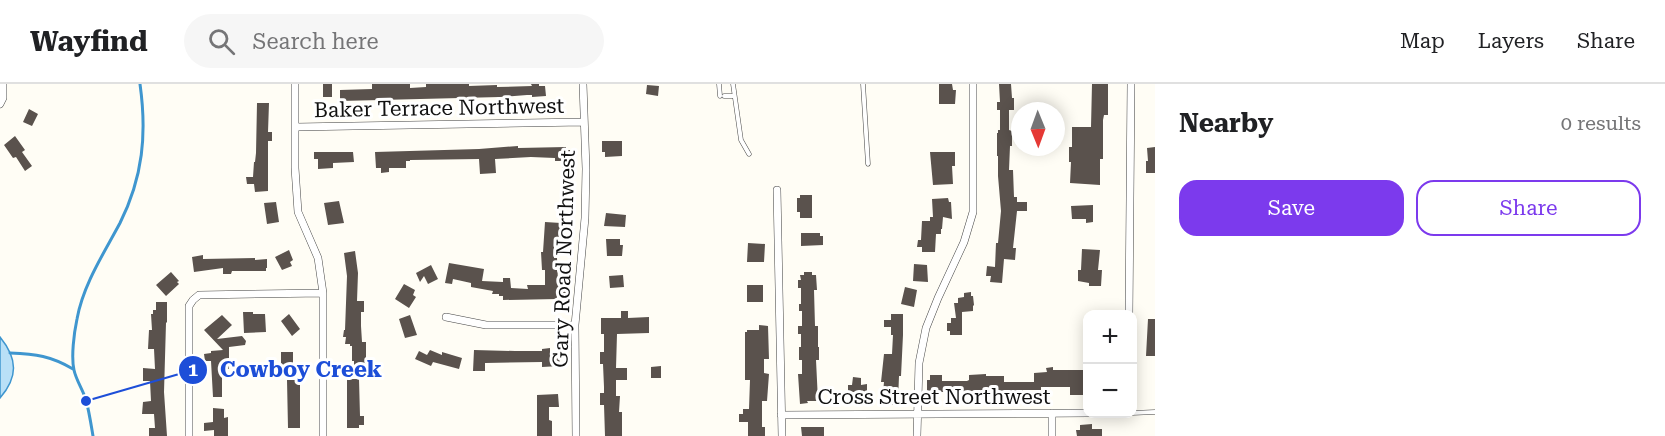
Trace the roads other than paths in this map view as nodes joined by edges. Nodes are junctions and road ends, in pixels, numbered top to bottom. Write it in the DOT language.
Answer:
graph roads {
  1 [pos="3,84"];
  2 [pos="295,84"];
  3 [pos="583,84"];
  4 [pos="719,84"];
  5 [pos="733,84"];
  6 [pos="863,84"];
  7 [pos="973,84"];
  8 [pos="1131,84"];
  9 [pos="734,96"];
  10 [pos="0,104"];
  11 [pos="584,122"];
  12 [pos="296,127"];
  13 [pos="749,154"];
  14 [pos="868,164"];
  15 [pos="777,190"];
  16 [pos="323,293"];
  17 [pos="1129,310"];
  18 [pos="446,317"];
  19 [pos="575,325"];
  20 [pos="1155,412"];
  21 [pos="1053,413"];
  22 [pos="1083,413"];
  23 [pos="1137,413"];
  24 [pos="917,414"];
  25 [pos="781,415"];
  26 [pos="189,436"];
  27 [pos="323,436"];
  28 [pos="576,436"];
  29 [pos="782,436"];
  30 [pos="917,436"];
  31 [pos="1052,436"];
  1 -- 10 [label="street"];
  2 -- 12 [label="street"];
  3 -- 11 [label="street, Gary Road Northwest"];
  4 -- 9 [label="lane"];
  5 -- 9 [label="lane"];
  6 -- 14 [label="lane"];
  7 -- 24 [label="street"];
  8 -- 17 [label="street"];
  9 -- 13 [label="lane"];
  11 -- 12 [label="street, Baker Terrace Northwest"];
  11 -- 19 [label="street, Gary Road Northwest"];
  12 -- 16 [label="street"];
  15 -- 25 [label="street"];
  16 -- 26 [label="street"];
  16 -- 27 [label="street"];
  18 -- 19 [label="street"];
  19 -- 28 [label="street, Gary Road Northwest"];
  20 -- 23 [label="lane"];
  21 -- 22 [label="street, Cross Street Northwest"];
  21 -- 24 [label="street, Cross Street Northwest"];
  21 -- 31 [label="street"];
  24 -- 25 [label="street, Cross Street Northwest"];
  24 -- 30 [label="street"];
  25 -- 29 [label="street"];
}
